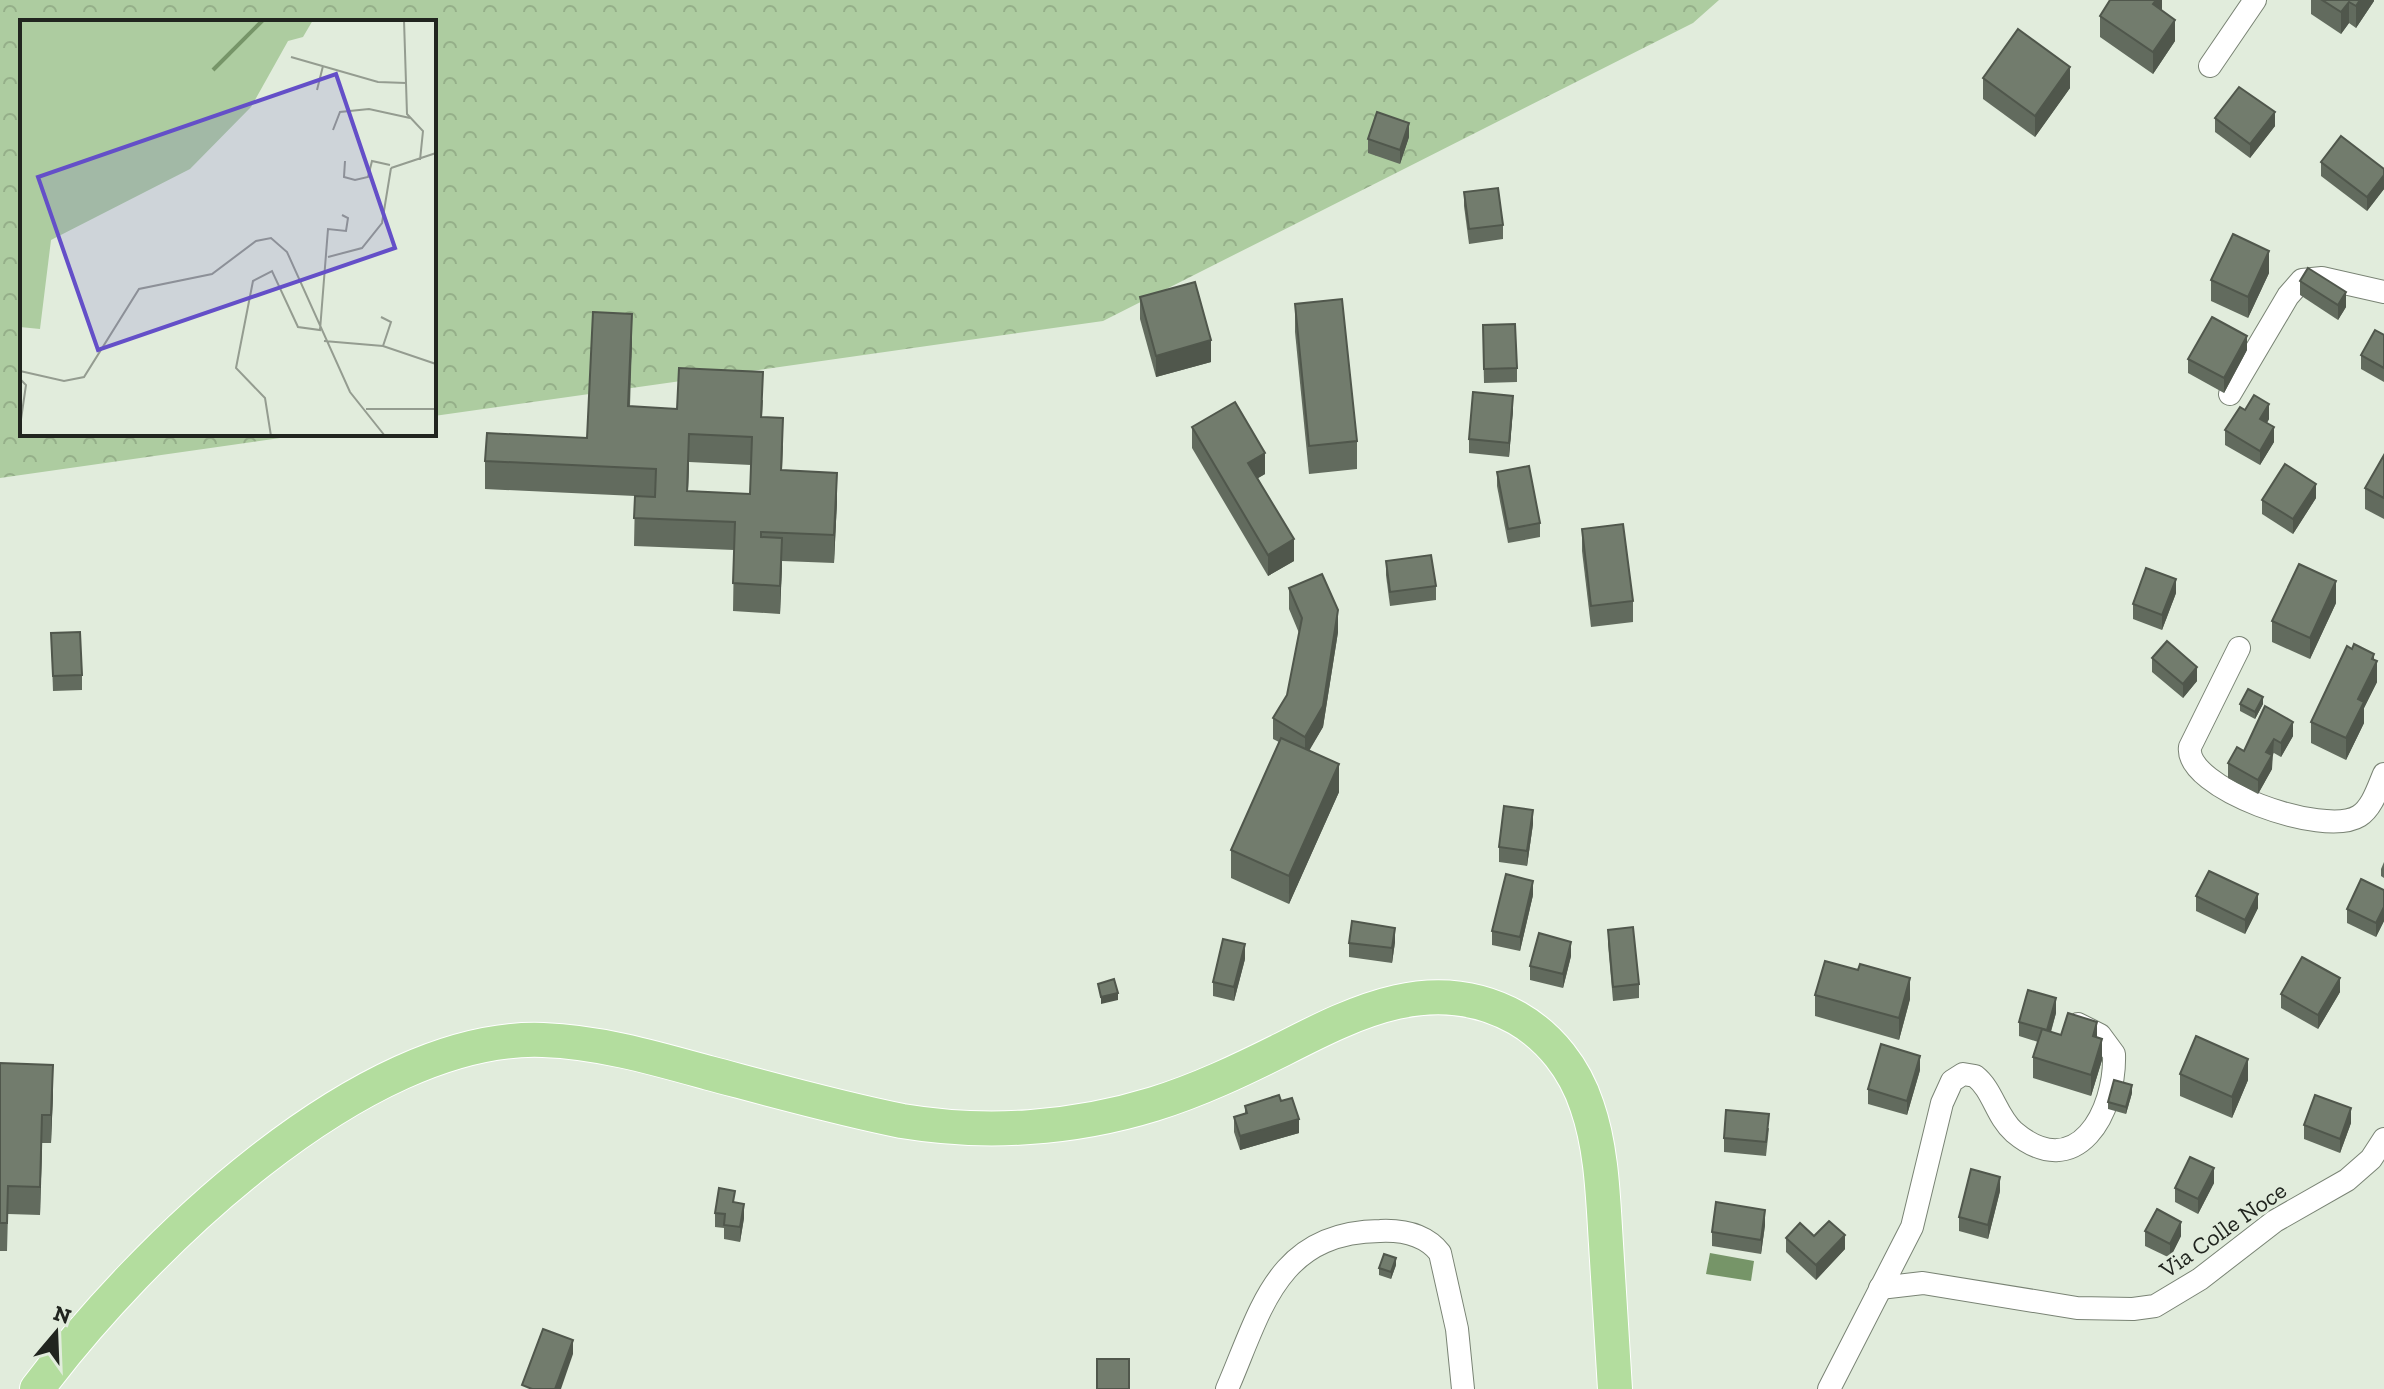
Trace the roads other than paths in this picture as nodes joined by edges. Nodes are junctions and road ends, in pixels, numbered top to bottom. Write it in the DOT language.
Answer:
graph roads {
  1 [pos="2255,0"];
  2 [pos="2210,66"];
  3 [pos="2384,292"];
  4 [pos="2230,394"];
  5 [pos="2239,648"];
  6 [pos="2384,774"];
  7 [pos="2078,1024"];
  8 [pos="2384,1139"];
  9 [pos="1880,1288"];
  10 [pos="37,1389"];
  11 [pos="1227,1389"];
  12 [pos="1463,1389"];
  13 [pos="1615,1389"];
  14 [pos="1829,1389"];
  1 -- 2 [label="street"];
  3 -- 4 [label="street"];
  5 -- 6 [label="street"];
  7 -- 9 [label="street"];
  8 -- 9 [label="street, Via Colle Noce"];
  9 -- 14 [label="street"];
  10 -- 13 [label="main road"];
  11 -- 12 [label="street"];
}
